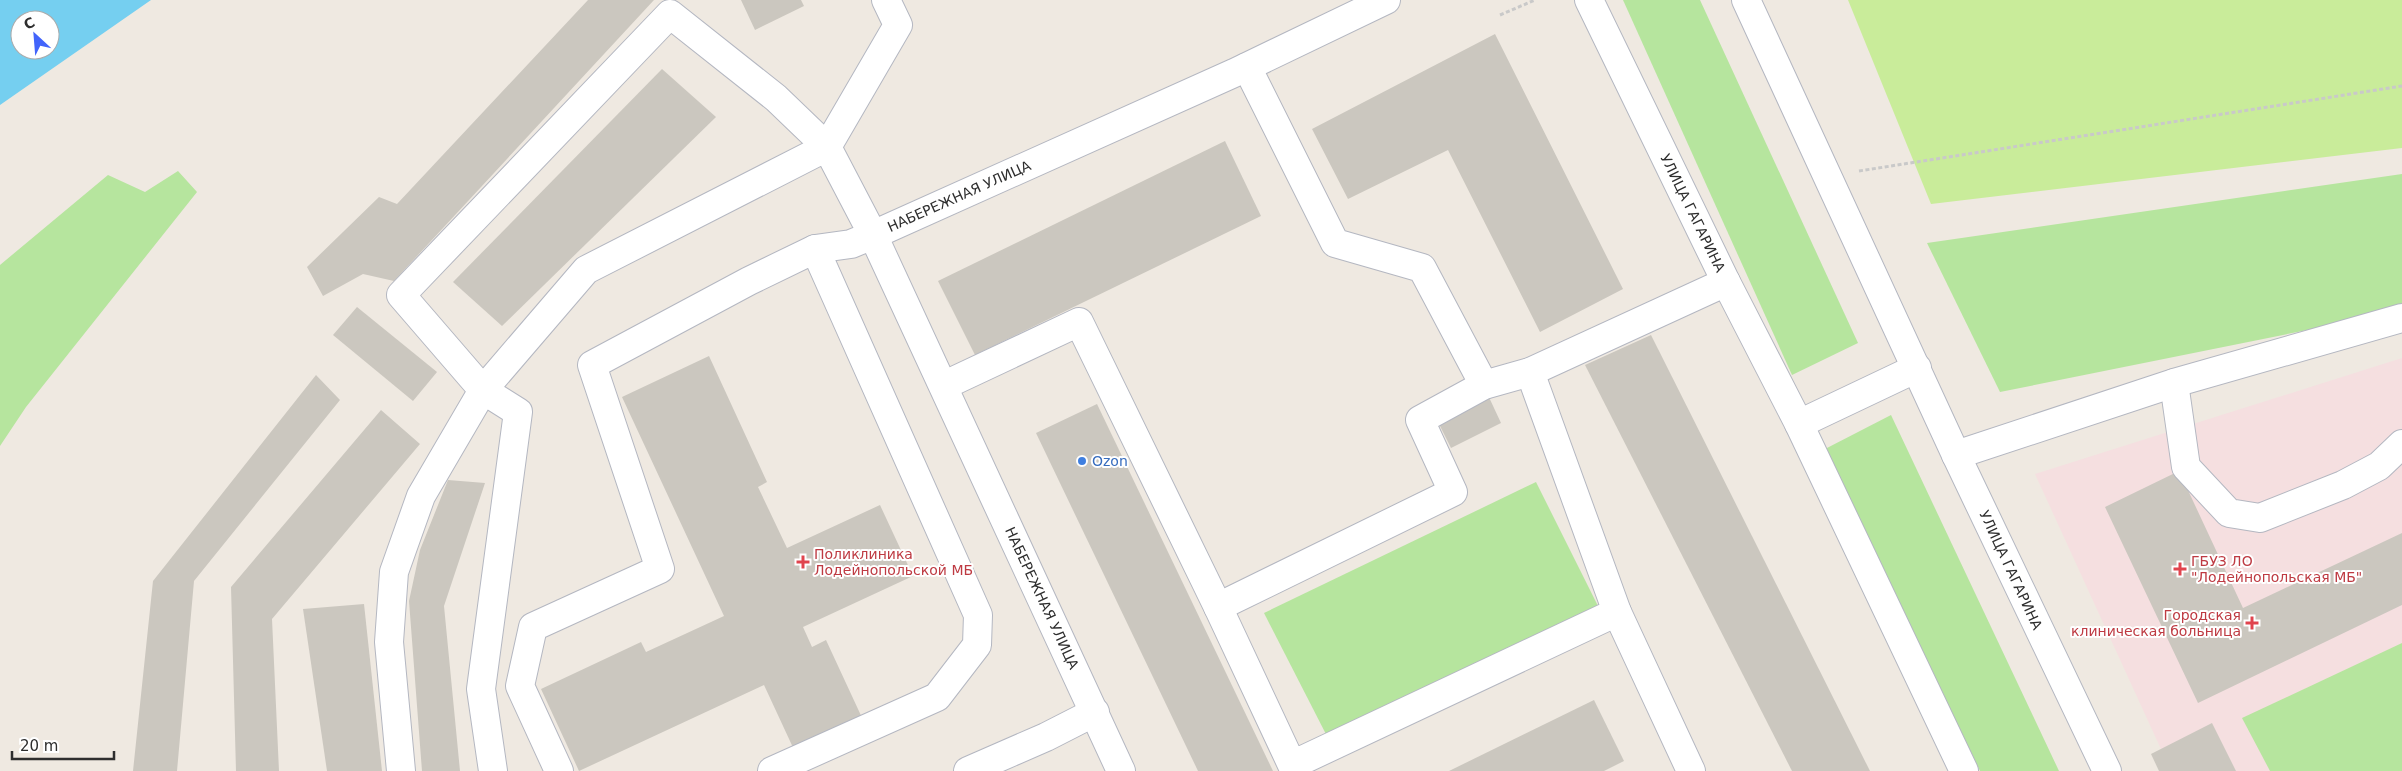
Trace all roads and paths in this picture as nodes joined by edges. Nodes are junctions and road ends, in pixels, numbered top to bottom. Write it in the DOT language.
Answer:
graph roads {
  1 [pos="886,0"];
  2 [pos="1386,0"];
  3 [pos="1535,0"];
  4 [pos="1589,0"];
  5 [pos="1746,0"];
  6 [pos="1500,15"];
  7 [pos="1247,67"];
  8 [pos="2402,86"];
  9 [pos="828,147"];
  10 [pos="1828,176"];
  11 [pos="873,235"];
  12 [pos="815,250"];
  13 [pos="1726,282"];
  14 [pos="2402,318"];
  15 [pos="1918,368"];
  16 [pos="1530,372"];
  17 [pos="2174,383"];
  18 [pos="1484,384"];
  19 [pos="945,385"];
  20 [pos="483,390"];
  21 [pos="1799,424"];
  22 [pos="2402,444"];
  23 [pos="1956,455"];
  24 [pos="1218,607"];
  25 [pos="1618,612"];
  26 [pos="1095,712"];
  27 [pos="401,771"];
  28 [pos="493,771"];
  29 [pos="559,771"];
  30 [pos="772,771"];
  31 [pos="968,771"];
  32 [pos="1122,771"];
  33 [pos="1691,771"];
  34 [pos="1964,771"];
  35 [pos="2107,771"];
  1 -- 9 [label="street"];
  2 -- 7 [label="street, НАБЕРЕЖНАЯ УЛИЦА"];
  3 -- 6 [label="path"];
  4 -- 13 [label="street, УЛИЦА ГАГАРИНА"];
  5 -- 10 [label="street, УЛИЦА ГАГАРИНА"];
  7 -- 11 [label="street, НАБЕРЕЖНАЯ УЛИЦА"];
  7 -- 18 [label="street"];
  8 -- 10 [label="path"];
  9 -- 11 [label="street"];
  9 -- 20 [label="street"];
  9 -- 20 [label="street"];
  10 -- 15 [label="street, УЛИЦА ГАГАРИНА"];
  11 -- 12 [label="street"];
  11 -- 19 [label="street, НАБЕРЕЖНАЯ УЛИЦА"];
  12 -- 29 [label="street"];
  12 -- 30 [label="street"];
  13 -- 16 [label="street"];
  13 -- 21 [label="street, УЛИЦА ГАГАРИНА"];
  14 -- 17 [label="street"];
  15 -- 21 [label="street"];
  15 -- 23 [label="street, УЛИЦА ГАГАРИНА"];
  16 -- 18 [label="street"];
  16 -- 25 [label="street"];
  17 -- 22 [label="street"];
  17 -- 23 [label="street"];
  18 -- 24 [label="street"];
  19 -- 24 [label="street"];
  19 -- 26 [label="street, НАБЕРЕЖНАЯ УЛИЦА"];
  20 -- 27 [label="street"];
  20 -- 28 [label="street"];
  21 -- 34 [label="street, УЛИЦА ГАГАРИНА"];
  23 -- 35 [label="street, УЛИЦА ГАГАРИНА"];
  24 -- 25 [label="street"];
  25 -- 33 [label="street"];
  26 -- 31 [label="street"];
  26 -- 32 [label="street, НАБЕРЕЖНАЯ УЛИЦА"];
}
